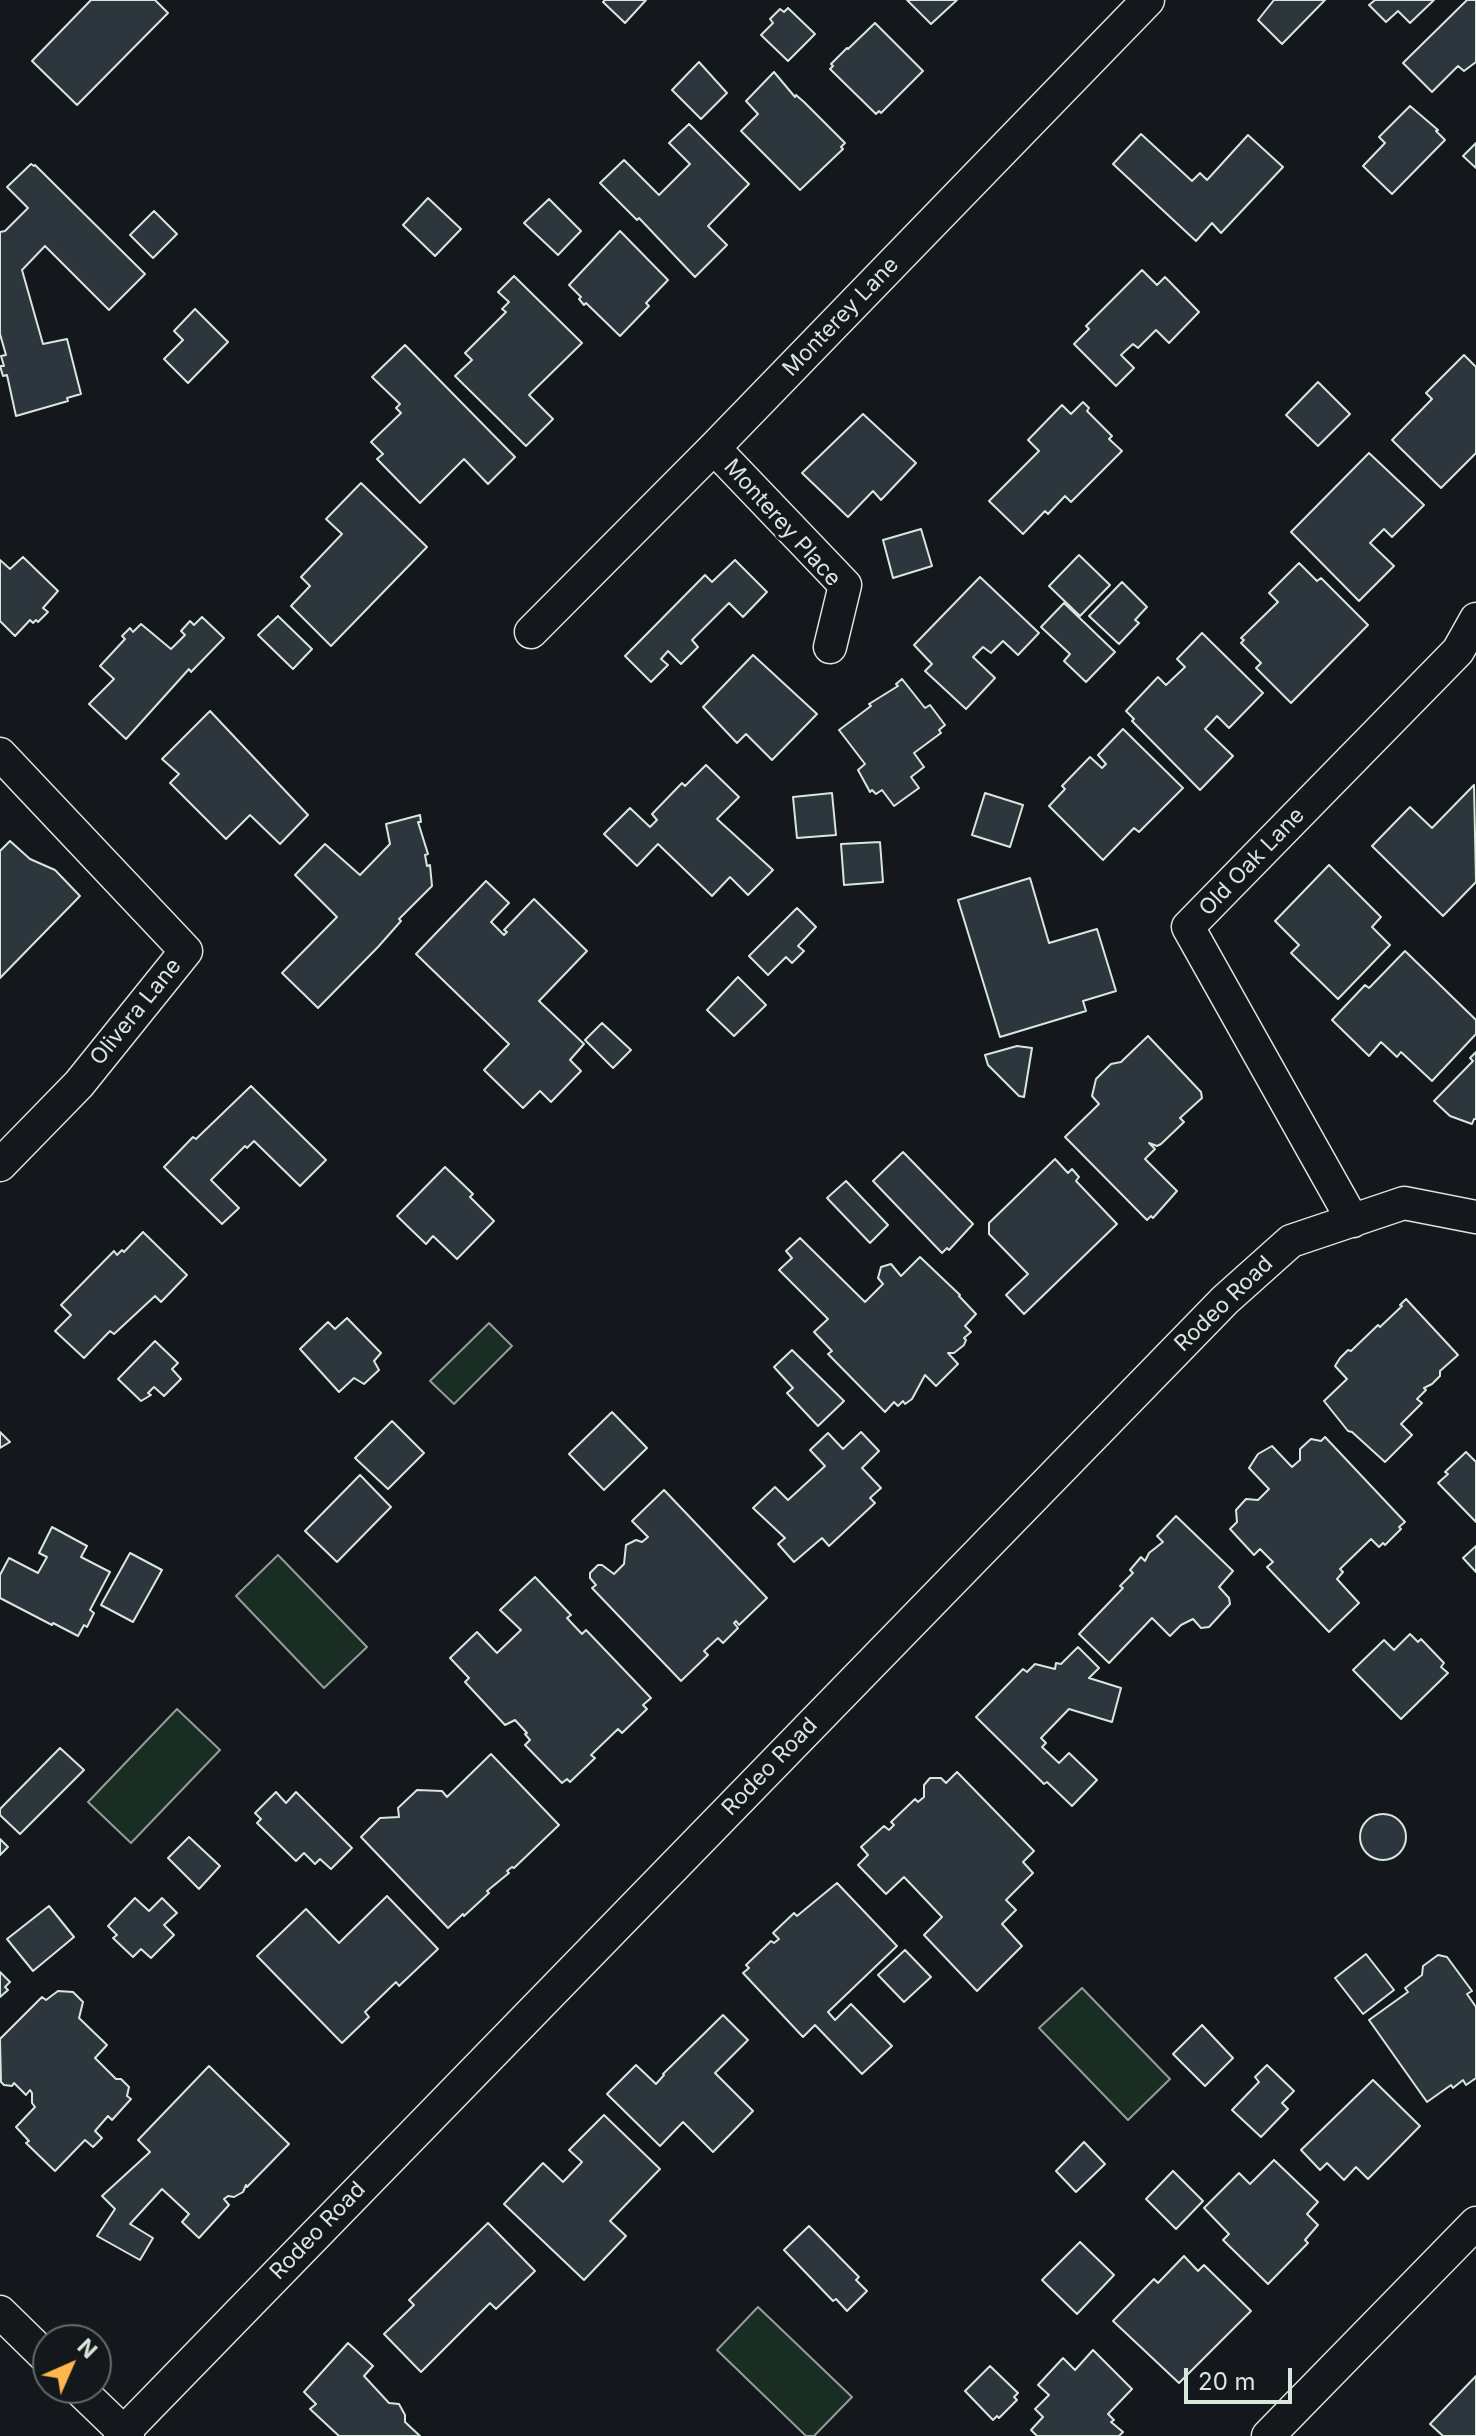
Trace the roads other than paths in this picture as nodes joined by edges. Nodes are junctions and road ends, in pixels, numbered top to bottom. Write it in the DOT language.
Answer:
graph roads {
  1 [pos="1148,0"];
  2 [pos="714,448"];
  3 [pos="1476,619"];
  4 [pos="531,632"];
  5 [pos="830,647"];
  6 [pos="0,754"];
  7 [pos="0,1165"];
  8 [pos="1476,1217"];
  9 [pos="1353,1221"];
  10 [pos="1476,2223"];
  11 [pos="0,2312"];
  12 [pos="32,2343"];
  13 [pos="94,2404"];
  14 [pos="124,2435"];
  15 [pos="1268,2436"];
  1 -- 2 [label="street, Monterey Lane"];
  2 -- 4 [label="street, Monterey Lane"];
  2 -- 5 [label="street, Monterey Place"];
  3 -- 9 [label="street, Old Oak Lane"];
  6 -- 7 [label="street, Olivera Lane"];
  8 -- 9 [label="street, Rodeo Road"];
  9 -- 14 [label="street, Rodeo Road"];
  10 -- 15 [label="street"];
  11 -- 12 [label="street"];
  13 -- 14 [label="street"];
}
